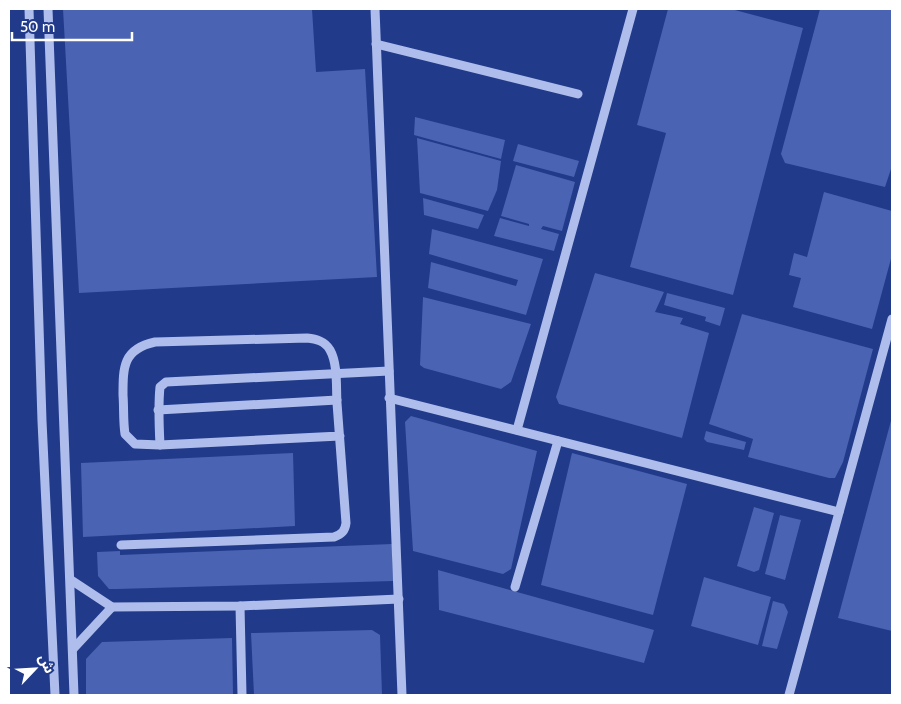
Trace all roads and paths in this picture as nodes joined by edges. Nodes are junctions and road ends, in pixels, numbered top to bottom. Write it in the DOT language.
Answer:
graph roads {
  1 [pos="29,9"];
  2 [pos="48,9"];
  3 [pos="375,9"];
  4 [pos="633,9"];
  5 [pos="376,44"];
  6 [pos="578,94"];
  7 [pos="892,319"];
  8 [pos="389,371"];
  9 [pos="335,374"];
  10 [pos="389,398"];
  11 [pos="337,400"];
  12 [pos="158,410"];
  13 [pos="517,430"];
  14 [pos="340,436"];
  15 [pos="558,441"];
  16 [pos="160,445"];
  17 [pos="839,512"];
  18 [pos="121,545"];
  19 [pos="71,580"];
  20 [pos="515,587"];
  21 [pos="399,599"];
  22 [pos="240,606"];
  23 [pos="112,607"];
  24 [pos="73,649"];
  25 [pos="55,695"];
  26 [pos="74,695"];
  27 [pos="242,695"];
  28 [pos="402,695"];
  29 [pos="790,695"];
  1 -- 25 [label="street"];
  2 -- 19 [label="street"];
  3 -- 5 [label="street"];
  4 -- 13 [label="street"];
  5 -- 6 [label="street"];
  5 -- 8 [label="street"];
  7 -- 17 [label="street"];
  8 -- 9 [label="street"];
  8 -- 10 [label="street"];
  9 -- 11 [label="street"];
  9 -- 12 [label="street"];
  9 -- 16 [label="street"];
  10 -- 13 [label="street"];
  10 -- 21 [label="street"];
  11 -- 12 [label="street"];
  11 -- 14 [label="street"];
  12 -- 16 [label="street"];
  13 -- 15 [label="street"];
  14 -- 16 [label="street"];
  14 -- 18 [label="street"];
  15 -- 17 [label="street"];
  15 -- 20 [label="street"];
  17 -- 29 [label="street"];
  19 -- 23 [label="street"];
  19 -- 24 [label="street"];
  21 -- 22 [label="street"];
  21 -- 28 [label="street"];
  22 -- 23 [label="street"];
  22 -- 27 [label="street"];
  23 -- 24 [label="street"];
  24 -- 26 [label="street"];
}
